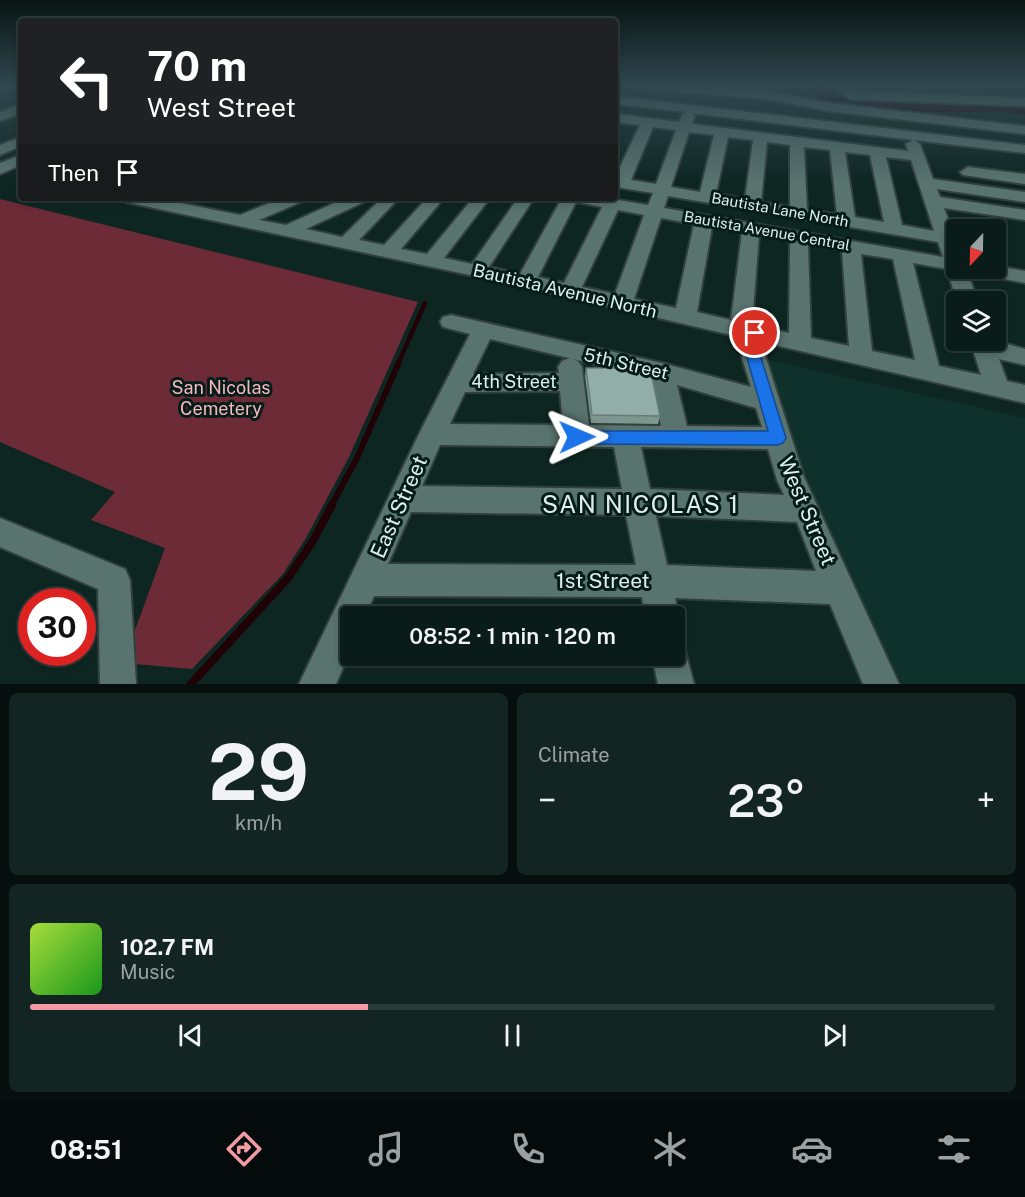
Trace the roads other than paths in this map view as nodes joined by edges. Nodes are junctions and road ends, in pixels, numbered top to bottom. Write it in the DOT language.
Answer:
graph roads {
  1 [pos="618,118"];
  2 [pos="688,118"];
  3 [pos="744,118"];
  4 [pos="922,118"];
  5 [pos="648,122"];
  6 [pos="683,127"];
  7 [pos="1025,130"];
  8 [pos="722,132"];
  9 [pos="760,137"];
  10 [pos="797,142"];
  11 [pos="18,143"];
  12 [pos="837,147"];
  13 [pos="915,147"];
  14 [pos="1025,148"];
  15 [pos="0,152"];
  16 [pos="877,152"];
  17 [pos="958,154"];
  18 [pos="18,160"];
  19 [pos="1025,163"];
  20 [pos="0,169"];
  21 [pos="968,172"];
  22 [pos="18,173"];
  23 [pos="1025,180"];
  24 [pos="618,183"];
  25 [pos="927,183"];
  26 [pos="661,190"];
  27 [pos="978,190"];
  28 [pos="1025,196"];
  29 [pos="707,198"];
  30 [pos="161,201"];
  31 [pos="288,201"];
  32 [pos="352,201"];
  33 [pos="388,201"];
  34 [pos="433,201"];
  35 [pos="480,201"];
  36 [pos="524,201"];
  37 [pos="568,201"];
  38 [pos="595,201"];
  39 [pos="932,201"];
  40 [pos="612,204"];
  41 [pos="752,206"];
  42 [pos="655,211"];
  43 [pos="799,213"];
  44 [pos="1025,215"];
  45 [pos="704,220"];
  46 [pos="239,222"];
  47 [pos="847,222"];
  48 [pos="751,228"];
  49 [pos="894,229"];
  50 [pos="286,232"];
  51 [pos="799,237"];
  52 [pos="945,238"];
  53 [pos="345,244"];
  54 [pos="851,246"];
  55 [pos="387,253"];
  56 [pos="902,255"];
  57 [pos="431,262"];
  58 [pos="946,263"];
  59 [pos="477,271"];
  60 [pos="1006,274"];
  61 [pos="1025,277"];
  62 [pos="526,281"];
  63 [pos="570,292"];
  64 [pos="622,303"];
  65 [pos="686,318"];
  66 [pos="451,322"];
  67 [pos="483,330"];
  68 [pos="748,332"];
  69 [pos="800,342"];
  70 [pos="568,351"];
  71 [pos="985,351"];
  72 [pos="1006,351"];
  73 [pos="861,357"];
  74 [pos="1025,357"];
  75 [pos="662,372"];
  76 [pos="929,372"];
  77 [pos="457,382"];
  78 [pos="571,382"];
  79 [pos="997,388"];
  80 [pos="1025,394"];
  81 [pos="767,401"];
  82 [pos="432,434"];
  83 [pos="625,436"];
  84 [pos="577,437"];
  85 [pos="676,437"];
  86 [pos="778,438"];
  87 [pos="402,500"];
  88 [pos="639,502"];
  89 [pos="806,509"];
  90 [pos="0,532"];
  91 [pos="366,580"];
  92 [pos="655,581"];
  93 [pos="840,588"];
  94 [pos="660,606"];
  95 [pos="672,666"];
  96 [pos="118,684"];
  97 [pos="317,684"];
  98 [pos="676,684"];
  99 [pos="881,684"];
  1 -- 5 [label="street"];
  2 -- 6 [label="street"];
  3 -- 13 [label="street"];
  4 -- 7 [label="street"];
  5 -- 6 [label="street"];
  5 -- 24 [label="street"];
  6 -- 8 [label="street"];
  6 -- 26 [label="street"];
  8 -- 9 [label="street"];
  8 -- 29 [label="street"];
  9 -- 10 [label="street"];
  9 -- 41 [label="street"];
  10 -- 12 [label="street"];
  10 -- 43 [label="street"];
  11 -- 15 [label="street"];
  12 -- 16 [label="street"];
  12 -- 47 [label="street"];
  13 -- 14 [label="street"];
  13 -- 16 [label="street"];
  13 -- 17 [label="street"];
  13 -- 25 [label="street"];
  16 -- 49 [label="street"];
  17 -- 19 [label="street"];
  17 -- 21 [label="street"];
  18 -- 20 [label="street"];
  20 -- 22 [label="street"];
  21 -- 23 [label="street"];
  21 -- 27 [label="street"];
  24 -- 26 [label="street, Bautista Lane North"];
  25 -- 27 [label="street"];
  25 -- 39 [label="street"];
  26 -- 29 [label="street, Bautista Lane North"];
  26 -- 42 [label="street"];
  27 -- 28 [label="street"];
  29 -- 41 [label="street, Bautista Lane North"];
  30 -- 46 [label="street, Bautista Avenue North"];
  31 -- 46 [label="street"];
  32 -- 50 [label="street"];
  33 -- 53 [label="street"];
  34 -- 55 [label="street"];
  35 -- 57 [label="street"];
  36 -- 59 [label="street"];
  37 -- 62 [label="street"];
  38 -- 40 [label="street, Bautista Avenue Central"];
  39 -- 44 [label="street"];
  39 -- 52 [label="street"];
  40 -- 42 [label="street, Bautista Avenue Central"];
  40 -- 63 [label="street"];
  41 -- 43 [label="street, Bautista Lane North"];
  42 -- 45 [label="street, Bautista Avenue Central"];
  42 -- 64 [label="street"];
  43 -- 47 [label="street, Bautista Lane North"];
  45 -- 48 [label="street, Bautista Avenue Central"];
  45 -- 65 [label="street"];
  46 -- 50 [label="street, Bautista Avenue North"];
  47 -- 49 [label="street, Bautista Lane North"];
  48 -- 51 [label="street, Bautista Avenue Central"];
  48 -- 68 [label="street, West Street"];
  49 -- 52 [label="street, Bautista Lane North"];
  50 -- 53 [label="street, Bautista Avenue North"];
  51 -- 54 [label="street, Bautista Avenue Central"];
  51 -- 69 [label="street"];
  53 -- 55 [label="street, Bautista Avenue North"];
  54 -- 56 [label="street, Bautista Avenue Central"];
  54 -- 73 [label="street"];
  55 -- 57 [label="street, Bautista Avenue North"];
  56 -- 58 [label="street, Bautista Avenue Central"];
  56 -- 76 [label="street"];
  57 -- 59 [label="street, Bautista Avenue North"];
  59 -- 62 [label="street, Bautista Avenue North"];
  60 -- 61 [label="street"];
  62 -- 63 [label="street, Bautista Avenue North"];
  63 -- 64 [label="street, Bautista Avenue North"];
  64 -- 65 [label="street, Bautista Avenue North"];
  65 -- 68 [label="street, Bautista Avenue North"];
  66 -- 67 [label="street, 5th Street"];
  67 -- 70 [label="street, 5th Street"];
  67 -- 77 [label="street, East Street"];
  68 -- 69 [label="street, Bautista Avenue North"];
  68 -- 81 [label="street, West Street"];
  69 -- 73 [label="street, Bautista Avenue North"];
  70 -- 75 [label="street, 5th Street"];
  70 -- 78 [label="street"];
  71 -- 79 [label="street"];
  72 -- 74 [label="street"];
  73 -- 76 [label="street, Bautista Avenue North"];
  75 -- 81 [label="street, 5th Street"];
  75 -- 85 [label="street"];
  76 -- 79 [label="street, Bautista Avenue North"];
  77 -- 78 [label="street, 4th Street"];
  77 -- 82 [label="street, East Street"];
  78 -- 84 [label="street"];
  79 -- 80 [label="street, Bautista Avenue North"];
  81 -- 86 [label="street, West Street"];
  82 -- 84 [label="street"];
  82 -- 87 [label="street, East Street"];
  83 -- 84 [label="street"];
  83 -- 85 [label="street"];
  83 -- 88 [label="street"];
  85 -- 86 [label="street"];
  86 -- 89 [label="street, West Street"];
  87 -- 88 [label="street"];
  87 -- 91 [label="street, East Street"];
  88 -- 89 [label="street"];
  88 -- 92 [label="street"];
  89 -- 93 [label="street, West Street"];
  90 -- 96 [label="street"];
  91 -- 92 [label="street, 1st Street"];
  91 -- 97 [label="street, East Street"];
  92 -- 93 [label="street, 1st Street"];
  92 -- 94 [label="street"];
  93 -- 99 [label="street, West Street"];
  95 -- 98 [label="street"];
}
